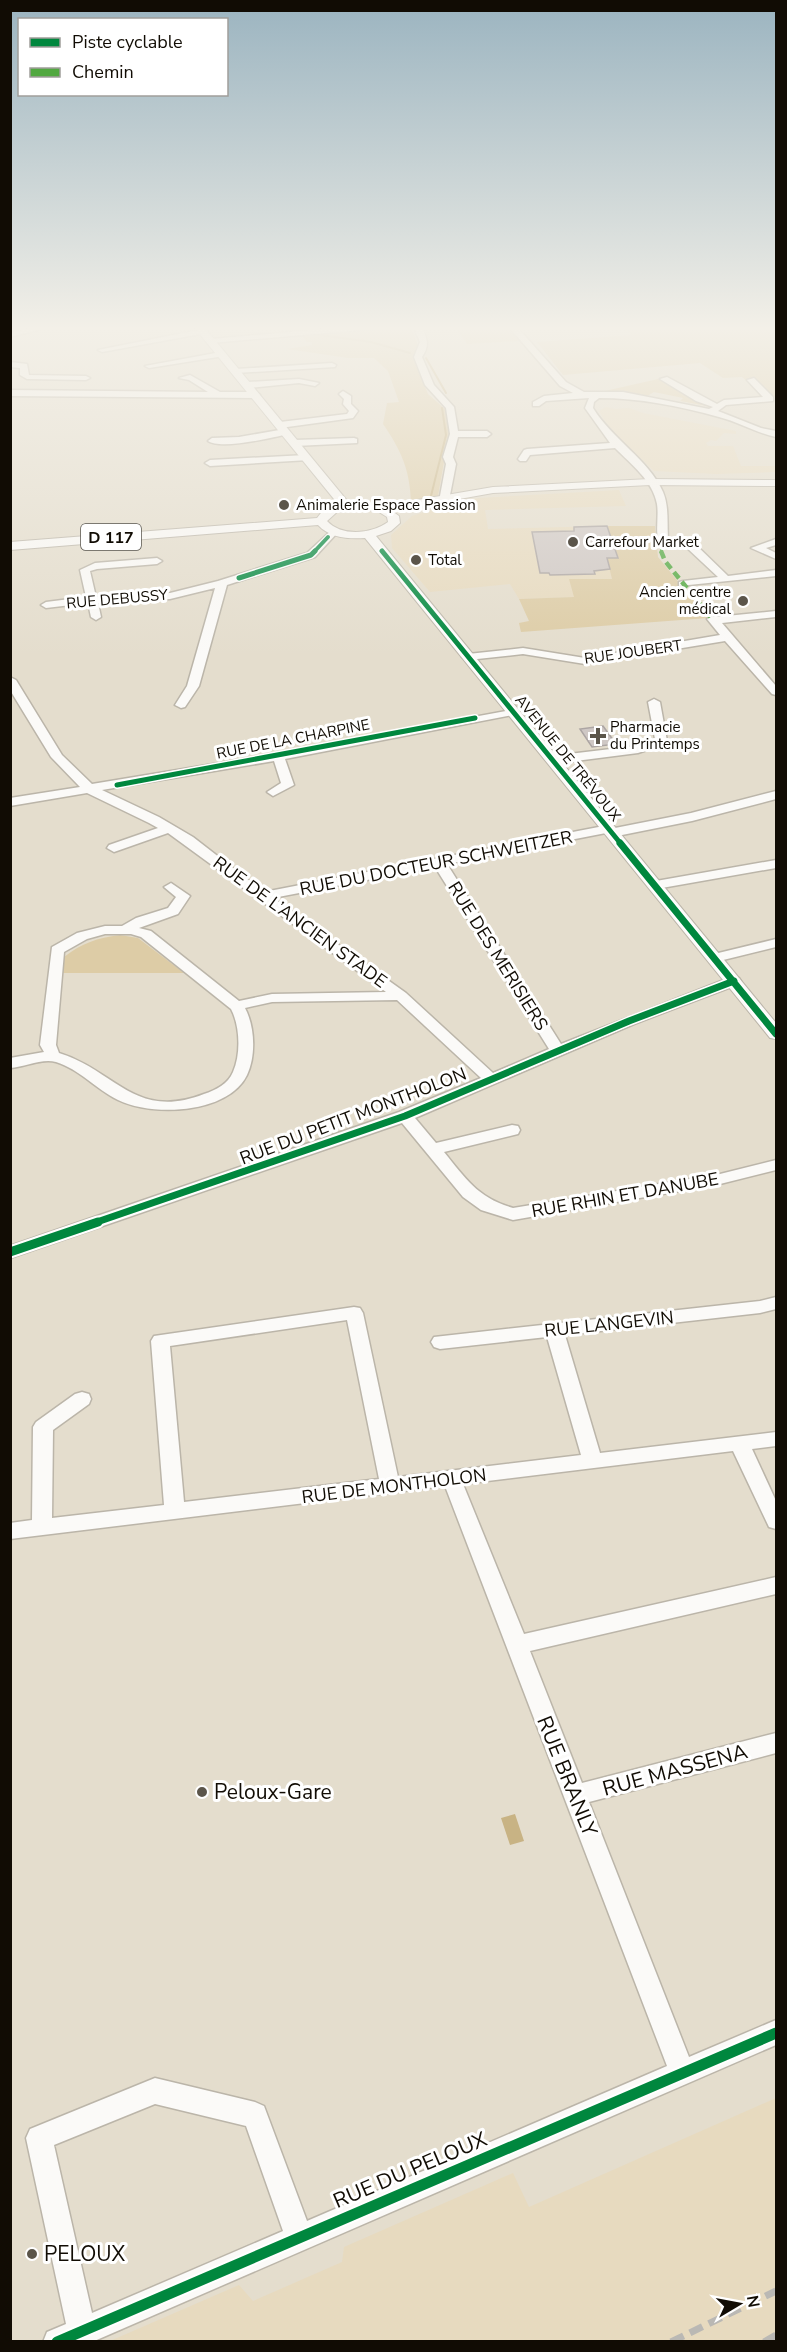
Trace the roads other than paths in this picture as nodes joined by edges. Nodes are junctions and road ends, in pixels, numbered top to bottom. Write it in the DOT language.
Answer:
graph roads {
  1 [pos="251,437"];
  2 [pos="290,437"];
  3 [pos="453,437"];
  4 [pos="608,437"];
  5 [pos="212,441"];
  6 [pos="354,441"];
  7 [pos="295,443"];
  8 [pos="616,445"];
  9 [pos="306,458"];
  10 [pos="523,459"];
  11 [pos="210,463"];
  12 [pos="653,484"];
  13 [pos="777,484"];
  14 [pos="449,500"];
  15 [pos="346,507"];
  16 [pos="382,509"];
  17 [pos="394,519"];
  18 [pos="321,521"];
  19 [pos="334,531"];
  20 [pos="368,534"];
  21 [pos="777,542"];
  22 [pos="10,546"];
  23 [pos="777,556"];
  24 [pos="157,561"];
  25 [pos="777,573"];
  26 [pos="726,579"];
  27 [pos="222,583"];
  28 [pos="683,584"];
  29 [pos="90,600"];
  30 [pos="46,605"];
  31 [pos="777,614"];
  32 [pos="96,616"];
  33 [pos="728,637"];
  34 [pos="468,657"];
  35 [pos="10,680"];
  36 [pos="774,686"];
  37 [pos="654,702"];
  38 [pos="181,705"];
  39 [pos="513,711"];
  40 [pos="278,756"];
  41 [pos="552,760"];
  42 [pos="91,790"];
  43 [pos="273,792"];
  44 [pos="777,795"];
  45 [pos="10,802"];
  46 [pos="168,829"];
  47 [pos="610,831"];
  48 [pos="114,848"];
  49 [pos="439,862"];
  50 [pos="777,864"];
  51 [pos="656,885"];
  52 [pos="171,887"];
  53 [pos="263,896"];
  54 [pos="127,929"];
  55 [pos="777,943"];
  56 [pos="715,958"];
  57 [pos="734,981"];
  58 [pos="401,996"];
  59 [pos="236,1006"];
  60 [pos="777,1035"];
  61 [pos="558,1051"];
  62 [pos="53,1056"];
  63 [pos="10,1063"];
  64 [pos="491,1079"];
  65 [pos="405,1116"];
  66 [pos="512,1130"];
  67 [pos="433,1149"];
  68 [pos="777,1165"];
  69 [pos="10,1252"];
  70 [pos="777,1303"];
  71 [pos="554,1330"];
  72 [pos="440,1342"];
  73 [pos="82,1399"];
  74 [pos="777,1439"];
  75 [pos="740,1445"];
  76 [pos="593,1462"];
  77 [pos="451,1480"];
  78 [pos="390,1487"];
  79 [pos="174,1512"];
  80 [pos="777,1521"];
  81 [pos="42,1527"];
  82 [pos="10,1531"];
  83 [pos="777,1585"];
  84 [pos="515,1645"];
  85 [pos="777,1743"];
  86 [pos="574,1796"];
  87 [pos="777,2033"];
  88 [pos="682,2072"];
  89 [pos="298,2237"];
  90 [pos="82,2331"];
  91 [pos="57,2342"];
  1 -- 5 [label="street"];
  2 -- 7 [label="main road"];
  3 -- 14 [label="street"];
  4 -- 8 [label="street"];
  6 -- 7 [label="street"];
  7 -- 9 [label="main road"];
  8 -- 10 [label="street"];
  8 -- 12 [label="street"];
  9 -- 11 [label="street"];
  9 -- 15 [label="main road"];
  12 -- 13 [label="main road"];
  12 -- 14 [label="main road"];
  12 -- 26 [label="street"];
  14 -- 16 [label="main road"];
  14 -- 17 [label="main road"];
  15 -- 16 [label="main road"];
  15 -- 18 [label="main road"];
  16 -- 17 [label="main road"];
  17 -- 20 [label="main road"];
  18 -- 19 [label="main road"];
  18 -- 22 [label="main road, D 117"];
  19 -- 20 [label="main road"];
  19 -- 27 [label="street, RUE DEBUSSY"];
  20 -- 34 [label="main road, AVENUE DE TRÉVOUX"];
  21 -- 23 [label="street"];
  24 -- 29 [label="street"];
  25 -- 26 [label="street"];
  26 -- 28 [label="street"];
  27 -- 29 [label="street, RUE DEBUSSY"];
  27 -- 38 [label="street"];
  29 -- 30 [label="street, RUE DEBUSSY"];
  29 -- 32 [label="street"];
  31 -- 33 [label="street"];
  33 -- 34 [label="street, RUE JOUBERT"];
  33 -- 36 [label="street"];
  34 -- 39 [label="main road, AVENUE DE TRÉVOUX"];
  35 -- 42 [label="street, RUE DE L’ANCIEN STADE"];
  37 -- 41 [label="street"];
  39 -- 40 [label="street, RUE DE LA CHARPINE"];
  39 -- 41 [label="main road, AVENUE DE TRÉVOUX"];
  40 -- 42 [label="street, RUE DE LA CHARPINE"];
  40 -- 43 [label="street"];
  41 -- 47 [label="main road, AVENUE DE TRÉVOUX"];
  42 -- 45 [label="street, RUE DE LA CHARPINE"];
  42 -- 46 [label="street, RUE DE L’ANCIEN STADE"];
  44 -- 47 [label="street, RUE DU DOCTEUR SCHWEITZER"];
  46 -- 48 [label="street"];
  46 -- 53 [label="street, RUE DE L’ANCIEN STADE"];
  47 -- 49 [label="street, RUE DU DOCTEUR SCHWEITZER"];
  47 -- 51 [label="main road, AVENUE DE TRÉVOUX"];
  49 -- 53 [label="street, RUE DU DOCTEUR SCHWEITZER"];
  49 -- 61 [label="street, RUE DES MERISIERS"];
  50 -- 51 [label="street"];
  51 -- 56 [label="main road, AVENUE DE TRÉVOUX"];
  52 -- 54 [label="street"];
  53 -- 58 [label="street, RUE DE L’ANCIEN STADE"];
  54 -- 59 [label="street"];
  54 -- 62 [label="street"];
  55 -- 56 [label="street"];
  56 -- 57 [label="main road, AVENUE DE TRÉVOUX"];
  57 -- 60 [label="main road, AVENUE DE TRÉVOUX"];
  57 -- 61 [label="street, RUE DU PETIT MONTHOLON"];
  58 -- 59 [label="street"];
  58 -- 64 [label="street, RUE DE L’ANCIEN STADE"];
  59 -- 62 [label="street"];
  61 -- 64 [label="street, RUE DU PETIT MONTHOLON"];
  62 -- 63 [label="street"];
  64 -- 65 [label="street, RUE DU PETIT MONTHOLON"];
  65 -- 67 [label="street, RUE RHIN ET DANUBE"];
  65 -- 69 [label="street, RUE DU PETIT MONTHOLON"];
  66 -- 67 [label="street"];
  67 -- 68 [label="street, RUE RHIN ET DANUBE"];
  70 -- 71 [label="street, RUE LANGEVIN"];
  71 -- 72 [label="street, RUE LANGEVIN"];
  71 -- 76 [label="street"];
  73 -- 81 [label="street"];
  74 -- 75 [label="street, RUE DE MONTHOLON"];
  75 -- 76 [label="street, RUE DE MONTHOLON"];
  75 -- 80 [label="street"];
  76 -- 77 [label="street, RUE DE MONTHOLON"];
  77 -- 78 [label="street, RUE DE MONTHOLON"];
  77 -- 84 [label="street, RUE BRANLY"];
  78 -- 79 [label="street, RUE DE MONTHOLON"];
  78 -- 79 [label="street"];
  79 -- 81 [label="street, RUE DE MONTHOLON"];
  81 -- 82 [label="street, RUE DE MONTHOLON"];
  83 -- 84 [label="street"];
  84 -- 86 [label="street, RUE BRANLY"];
  85 -- 86 [label="street, RUE MASSENA"];
  86 -- 88 [label="street, RUE BRANLY"];
  87 -- 88 [label="street, RUE DU PELOUX"];
  88 -- 89 [label="street, RUE DU PELOUX"];
  89 -- 90 [label="street, RUE DU PELOUX"];
  89 -- 90 [label="street"];
  90 -- 91 [label="street, RUE DU PELOUX"];
}
